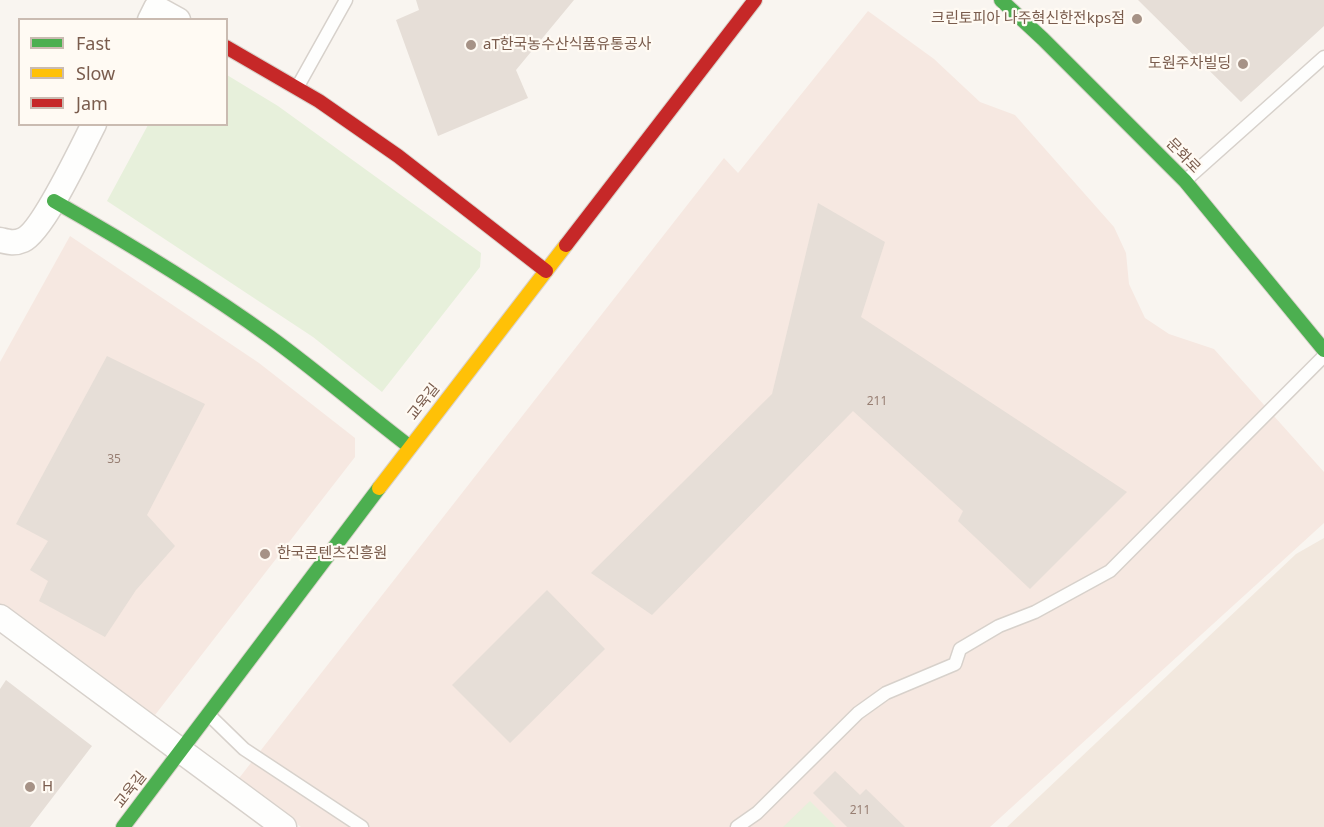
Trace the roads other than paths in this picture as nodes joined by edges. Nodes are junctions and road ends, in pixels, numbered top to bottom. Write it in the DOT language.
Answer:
graph roads {
  1 [pos="346,0"];
  2 [pos="754,0"];
  3 [pos="1001,0"];
  4 [pos="151,18"];
  5 [pos="174,18"];
  6 [pos="228,48"];
  7 [pos="1324,57"];
  8 [pos="297,87"];
  9 [pos="93,126"];
  10 [pos="1185,181"];
  11 [pos="54,201"];
  12 [pos="0,240"];
  13 [pos="546,271"];
  14 [pos="1324,350"];
  15 [pos="1324,356"];
  16 [pos="410,447"];
  17 [pos="0,618"];
  18 [pos="208,714"];
  19 [pos="181,752"];
  20 [pos="123,827"];
  21 [pos="284,827"];
  22 [pos="362,827"];
  23 [pos="737,827"];
  1 -- 8 [label="lane"];
  2 -- 13 [label="street, 교육길"];
  3 -- 10 [label="street, 문화로"];
  4 -- 5 [label="street"];
  6 -- 8 [label="street"];
  7 -- 10 [label="lane"];
  8 -- 13 [label="street"];
  9 -- 11 [label="street"];
  10 -- 14 [label="street, 문화로"];
  11 -- 12 [label="street"];
  11 -- 16 [label="street"];
  13 -- 16 [label="street, 교육길"];
  15 -- 23 [label="lane"];
  16 -- 18 [label="street, 교육길"];
  17 -- 19 [label="street"];
  18 -- 19 [label="street, 교육길"];
  18 -- 22 [label="lane"];
  19 -- 20 [label="street, 교육길"];
  19 -- 21 [label="street"];
}
